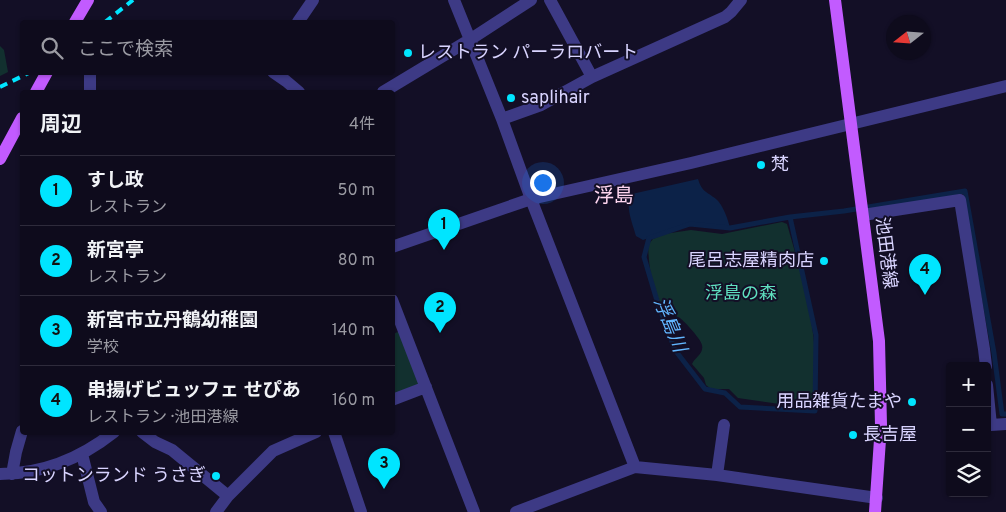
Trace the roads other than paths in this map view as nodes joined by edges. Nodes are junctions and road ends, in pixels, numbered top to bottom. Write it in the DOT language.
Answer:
graph roads {
  1 [pos="313,0"];
  2 [pos="454,0"];
  3 [pos="531,0"];
  4 [pos="550,0"];
  5 [pos="740,0"];
  6 [pos="835,0"];
  7 [pos="85,1"];
  8 [pos="76,20"];
  9 [pos="299,20"];
  10 [pos="471,39"];
  11 [pos="45,75"];
  12 [pos="90,75"];
  13 [pos="277,75"];
  14 [pos="592,77"];
  15 [pos="1006,86"];
  16 [pos="37,90"];
  17 [pos="90,90"];
  18 [pos="297,90"];
  19 [pos="386,90"];
  20 [pos="502,118"];
  21 [pos="20,122"];
  22 [pos="850,124"];
  23 [pos="0,160"];
  24 [pos="531,199"];
  25 [pos="863,215"];
  26 [pos="395,246"];
  27 [pos="395,308"];
  28 [pos="985,362"];
  29 [pos="426,387"];
  30 [pos="395,399"];
  31 [pos="989,407"];
  32 [pos="1006,424"];
  33 [pos="724,425"];
  34 [pos="21,435"];
  35 [pos="110,435"];
  36 [pos="146,435"];
  37 [pos="309,435"];
  38 [pos="335,435"];
  39 [pos="82,454"];
  40 [pos="635,467"];
  41 [pos="6,474"];
  42 [pos="717,476"];
  43 [pos="228,496"];
  44 [pos="877,498"];
  45 [pos="356,510"];
  46 [pos="101,512"];
  47 [pos="216,512"];
  48 [pos="474,512"];
  49 [pos="516,512"];
  50 [pos="876,512"];
  1 -- 9 [label="street"];
  2 -- 10 [label="street"];
  3 -- 10 [label="street"];
  4 -- 14 [label="street"];
  5 -- 14 [label="street"];
  6 -- 22 [label="main road, 池田港線"];
  7 -- 8 [label="main road"];
  10 -- 19 [label="street"];
  10 -- 20 [label="street"];
  11 -- 16 [label="main road"];
  12 -- 17 [label="street"];
  13 -- 18 [label="street"];
  14 -- 20 [label="street"];
  15 -- 22 [label="street"];
  20 -- 24 [label="street"];
  21 -- 23 [label="main road"];
  22 -- 24 [label="street"];
  22 -- 25 [label="main road, 池田港線"];
  24 -- 26 [label="street"];
  24 -- 40 [label="street"];
  25 -- 28 [label="street"];
  25 -- 44 [label="main road, 池田港線"];
  27 -- 29 [label="street"];
  29 -- 30 [label="street"];
  29 -- 48 [label="street"];
  31 -- 32 [label="street"];
  33 -- 42 [label="street"];
  34 -- 41 [label="street"];
  35 -- 39 [label="street"];
  36 -- 43 [label="street"];
  37 -- 43 [label="street"];
  38 -- 45 [label="street"];
  39 -- 41 [label="street"];
  39 -- 46 [label="street"];
  40 -- 42 [label="street"];
  40 -- 49 [label="street"];
  42 -- 44 [label="street"];
  43 -- 47 [label="street"];
  44 -- 50 [label="main road, 池田港線"];
}
